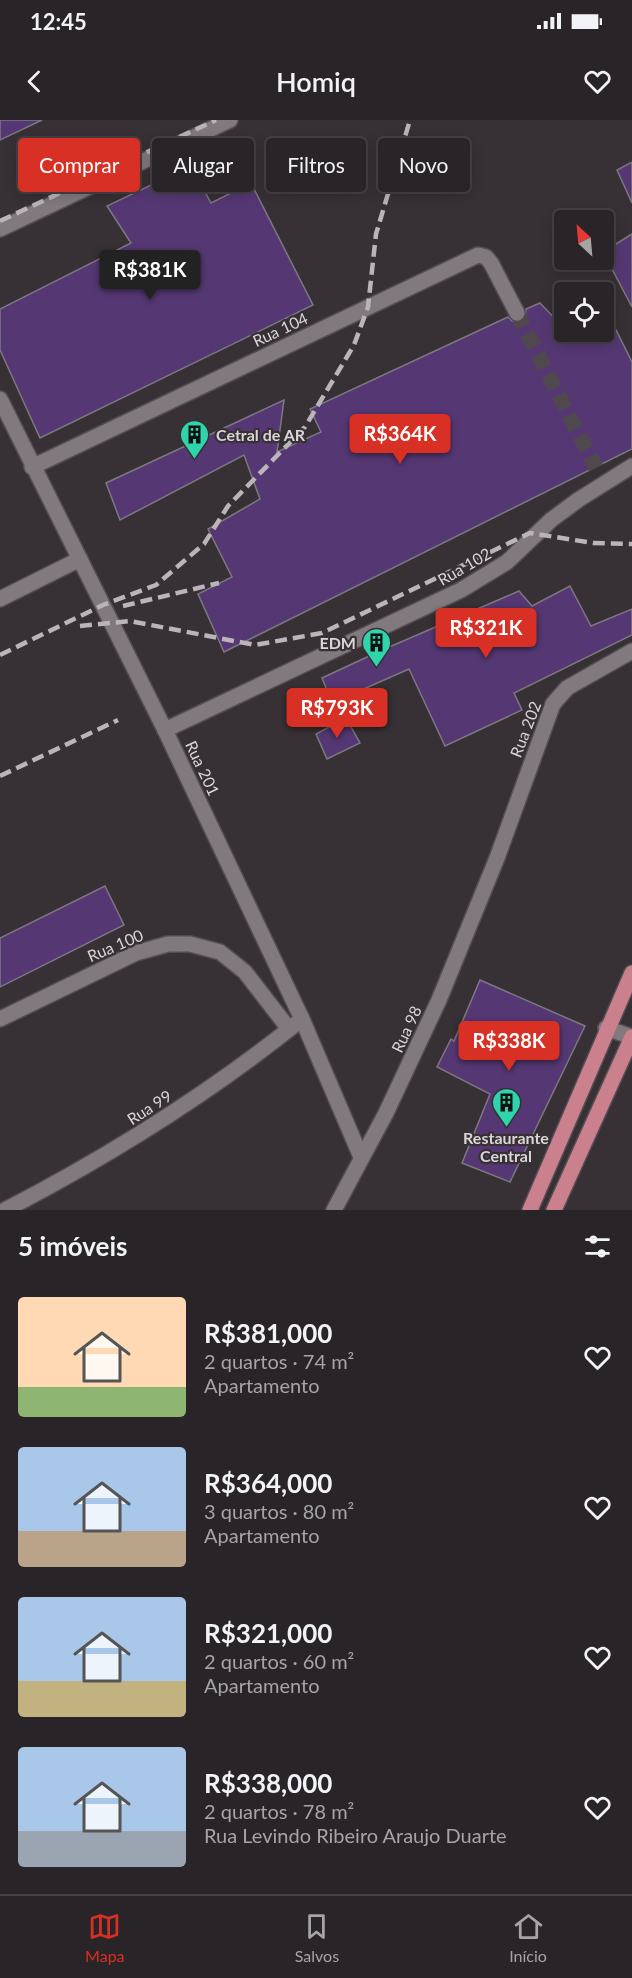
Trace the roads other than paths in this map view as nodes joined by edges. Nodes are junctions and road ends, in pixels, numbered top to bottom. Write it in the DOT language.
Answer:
graph roads {
  1 [pos="230,120"];
  2 [pos="0,229"];
  3 [pos="517,313"];
  4 [pos="0,399"];
  5 [pos="632,466"];
  6 [pos="32,467"];
  7 [pos="596,468"];
  8 [pos="603,482"];
  9 [pos="80,559"];
  10 [pos="0,598"];
  11 [pos="632,651"];
  12 [pos="165,730"];
  13 [pos="497,858"];
  14 [pos="632,973"];
  15 [pos="0,1019"];
  16 [pos="302,1019"];
  17 [pos="606,1028"];
  18 [pos="289,1029"];
  19 [pos="632,1037"];
  20 [pos="361,1157"];
  21 [pos="5,1210"];
  22 [pos="334,1210"];
  23 [pos="530,1210"];
  24 [pos="554,1210"];
  1 -- 2 [label="street"];
  3 -- 6 [label="street, Rua 104"];
  4 -- 6 [label="street, Rua 201"];
  5 -- 8 [label="street, Rua 102"];
  6 -- 9 [label="street, Rua 201"];
  7 -- 8 [label="street"];
  8 -- 12 [label="street, Rua 102"];
  9 -- 10 [label="street"];
  9 -- 12 [label="street, Rua 201"];
  11 -- 13 [label="street, Rua 202"];
  12 -- 16 [label="street, Rua 201"];
  13 -- 20 [label="street, Rua 98"];
  14 -- 17 [label="main road"];
  15 -- 18 [label="street, Rua 100"];
  16 -- 18 [label="street, Rua 99"];
  16 -- 20 [label="street, Rua 201"];
  17 -- 19 [label="street"];
  17 -- 23 [label="main road"];
  18 -- 21 [label="street, Rua 99"];
  19 -- 24 [label="main road"];
  20 -- 22 [label="street, Rua 98"];
}
